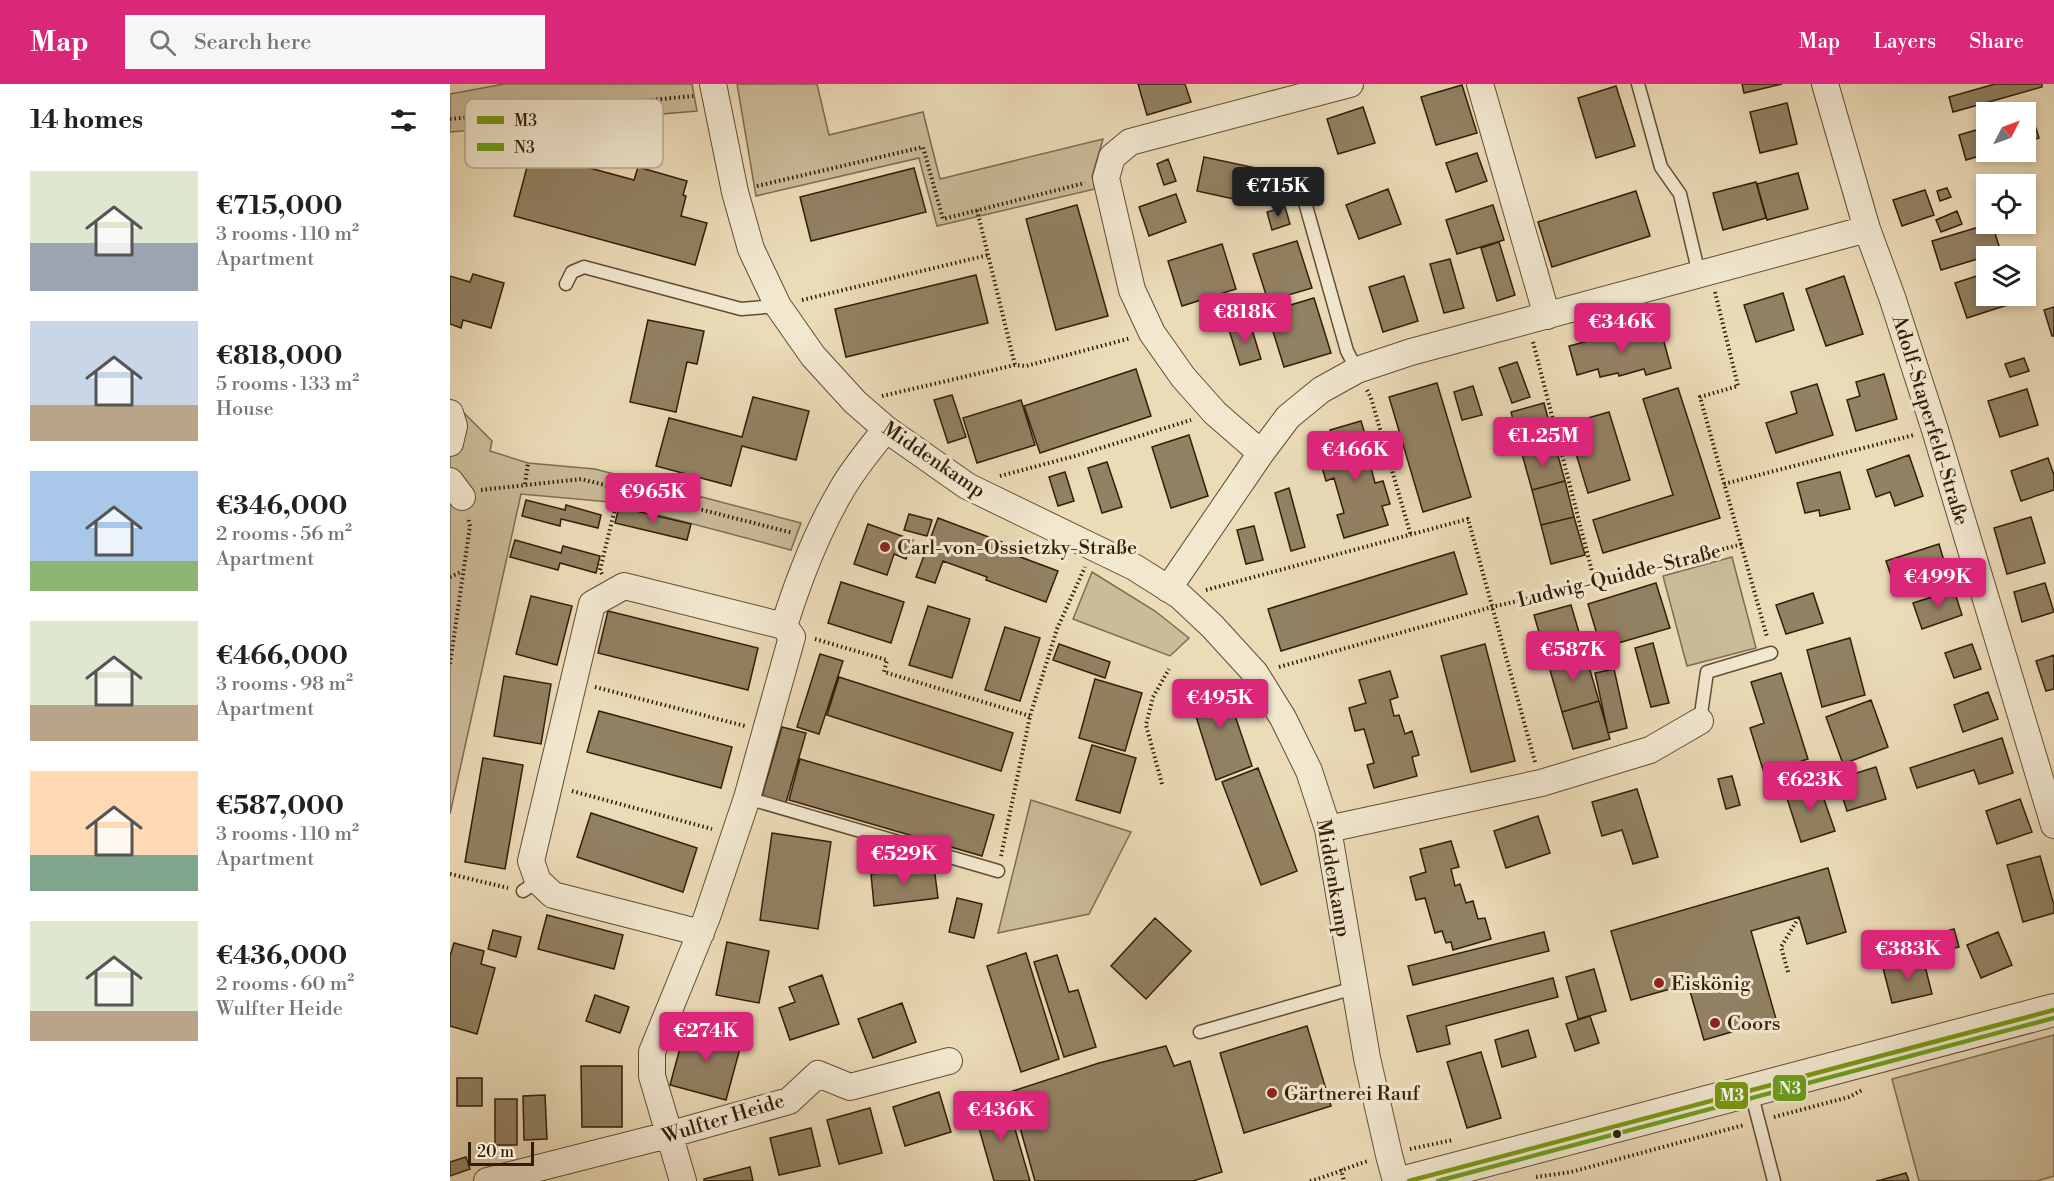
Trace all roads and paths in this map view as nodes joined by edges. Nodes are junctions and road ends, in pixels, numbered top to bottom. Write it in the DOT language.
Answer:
graph roads {
  1 [pos="1350,84"];
  2 [pos="1480,84"];
  3 [pos="1638,84"];
  4 [pos="1825,84"];
  5 [pos="714,89"];
  6 [pos="626,99"];
  7 [pos="465,117"];
  8 [pos="450,119"];
  9 [pos="1106,178"];
  10 [pos="735,192"];
  11 [pos="1306,206"];
  12 [pos="977,210"];
  13 [pos="1867,229"];
  14 [pos="988,255"];
  15 [pos="1704,272"];
  16 [pos="566,284"];
  17 [pos="778,306"];
  18 [pos="1537,319"];
  19 [pos="1152,333"];
  20 [pos="1015,365"];
  21 [pos="1357,370"];
  22 [pos="855,402"];
  23 [pos="450,413"];
  24 [pos="1215,413"];
  25 [pos="886,429"];
  26 [pos="1935,430"];
  27 [pos="450,443"];
  28 [pos="1261,453"];
  29 [pos="528,463"];
  30 [pos="525,484"];
  31 [pos="1724,484"];
  32 [pos="966,486"];
  33 [pos="620,488"];
  34 [pos="456,489"];
  35 [pos="1411,536"];
  36 [pos="815,538"];
  37 [pos="1742,544"];
  38 [pos="1094,547"];
  39 [pos="462,571"];
  40 [pos="450,577"];
  41 [pos="1595,583"];
  42 [pos="1174,592"];
  43 [pos="612,593"];
  44 [pos="1492,607"];
  45 [pos="788,632"];
  46 [pos="1771,653"];
  47 [pos="450,664"];
  48 [pos="1169,669"];
  49 [pos="1255,674"];
  50 [pos="574,682"];
  51 [pos="1030,716"];
  52 [pos="1700,721"];
  53 [pos="765,731"];
  54 [pos="1541,783"];
  55 [pos="548,784"];
  56 [pos="1162,784"];
  57 [pos="747,798"];
  58 [pos="2054,825"];
  59 [pos="1328,829"];
  60 [pos="734,834"];
  61 [pos="998,871"];
  62 [pos="450,874"];
  63 [pos="530,886"];
  64 [pos="1799,917"];
  65 [pos="701,933"];
  66 [pos="1788,972"];
  67 [pos="1354,988"];
  68 [pos="2054,1011"];
  69 [pos="1200,1032"];
  70 [pos="949,1061"];
  71 [pos="1750,1090"];
  72 [pos="668,1135"];
  73 [pos="1571,1172"];
  74 [pos="1527,1179"];
  75 [pos="487,1181"];
  76 [pos="683,1181"];
  77 [pos="1310,1181"];
  78 [pos="1344,1181"];
  79 [pos="1396,1181"];
  80 [pos="1409,1181"];
  81 [pos="1774,1181"];
  1 -- 9 [label="street"];
  2 -- 18 [label="street"];
  3 -- 15 [label="lane"];
  4 -- 13 [label="street, Adolf-Staperfeld-Straße"];
  5 -- 6 [label="path"];
  5 -- 10 [label="street, Middenkamp"];
  7 -- 8 [label="path"];
  9 -- 12 [label="path"];
  9 -- 19 [label="street"];
  10 -- 12 [label="path"];
  10 -- 17 [label="street, Middenkamp"];
  11 -- 21 [label="lane"];
  12 -- 14 [label="path"];
  13 -- 15 [label="street"];
  13 -- 26 [label="street, Adolf-Staperfeld-Straße"];
  14 -- 17 [label="path"];
  14 -- 20 [label="path"];
  15 -- 18 [label="street"];
  15 -- 31 [label="path"];
  16 -- 17 [label="lane"];
  17 -- 22 [label="street, Middenkamp"];
  18 -- 21 [label="street"];
  18 -- 41 [label="path"];
  19 -- 20 [label="path"];
  19 -- 24 [label="street"];
  20 -- 22 [label="path"];
  21 -- 28 [label="street"];
  21 -- 35 [label="path"];
  22 -- 25 [label="street, Middenkamp"];
  23 -- 27 [label="street"];
  24 -- 28 [label="street"];
  24 -- 32 [label="path"];
  25 -- 32 [label="street, Middenkamp"];
  25 -- 36 [label="street"];
  26 -- 31 [label="path"];
  26 -- 58 [label="street, Adolf-Staperfeld-Straße"];
  28 -- 42 [label="street"];
  29 -- 30 [label="path"];
  30 -- 33 [label="path"];
  30 -- 34 [label="path"];
  31 -- 37 [label="path"];
  32 -- 38 [label="street, Middenkamp"];
  33 -- 36 [label="path"];
  33 -- 43 [label="path"];
  34 -- 39 [label="path"];
  35 -- 42 [label="path"];
  35 -- 44 [label="path"];
  36 -- 45 [label="street"];
  37 -- 41 [label="path, Ludwig-Quidde-Straße"];
  37 -- 46 [label="path, Ludwig-Quidde-Straße"];
  38 -- 42 [label="street, Middenkamp"];
  38 -- 51 [label="path"];
  39 -- 40 [label="path"];
  39 -- 47 [label="path"];
  41 -- 44 [label="path, Ludwig-Quidde-Straße"];
  42 -- 49 [label="street, Middenkamp"];
  43 -- 45 [label="street"];
  43 -- 50 [label="street"];
  44 -- 49 [label="path, Ludwig-Quidde-Straße"];
  44 -- 54 [label="path, Ludwig-Quidde-Straße"];
  45 -- 51 [label="path"];
  45 -- 53 [label="street"];
  46 -- 52 [label="lane"];
  48 -- 56 [label="path"];
  49 -- 59 [label="street, Middenkamp"];
  50 -- 53 [label="path"];
  50 -- 55 [label="street"];
  51 -- 61 [label="path"];
  52 -- 54 [label="street"];
  53 -- 57 [label="street"];
  54 -- 59 [label="street"];
  55 -- 60 [label="path"];
  55 -- 63 [label="street"];
  57 -- 60 [label="street"];
  57 -- 61 [label="lane"];
  59 -- 67 [label="street, Middenkamp"];
  60 -- 65 [label="street"];
  62 -- 63 [label="path"];
  63 -- 65 [label="street"];
  64 -- 66 [label="path"];
  65 -- 72 [label="street"];
  67 -- 69 [label="lane"];
  67 -- 79 [label="street, Middenkamp"];
  68 -- 71 [label="street"];
  70 -- 72 [label="street, Wulfter Heide"];
  71 -- 80 [label="street"];
  71 -- 81 [label="lane"];
  72 -- 75 [label="street, Wulfter Heide"];
  72 -- 76 [label="street"];
  73 -- 74 [label="path"];
  77 -- 78 [label="path"];
}
